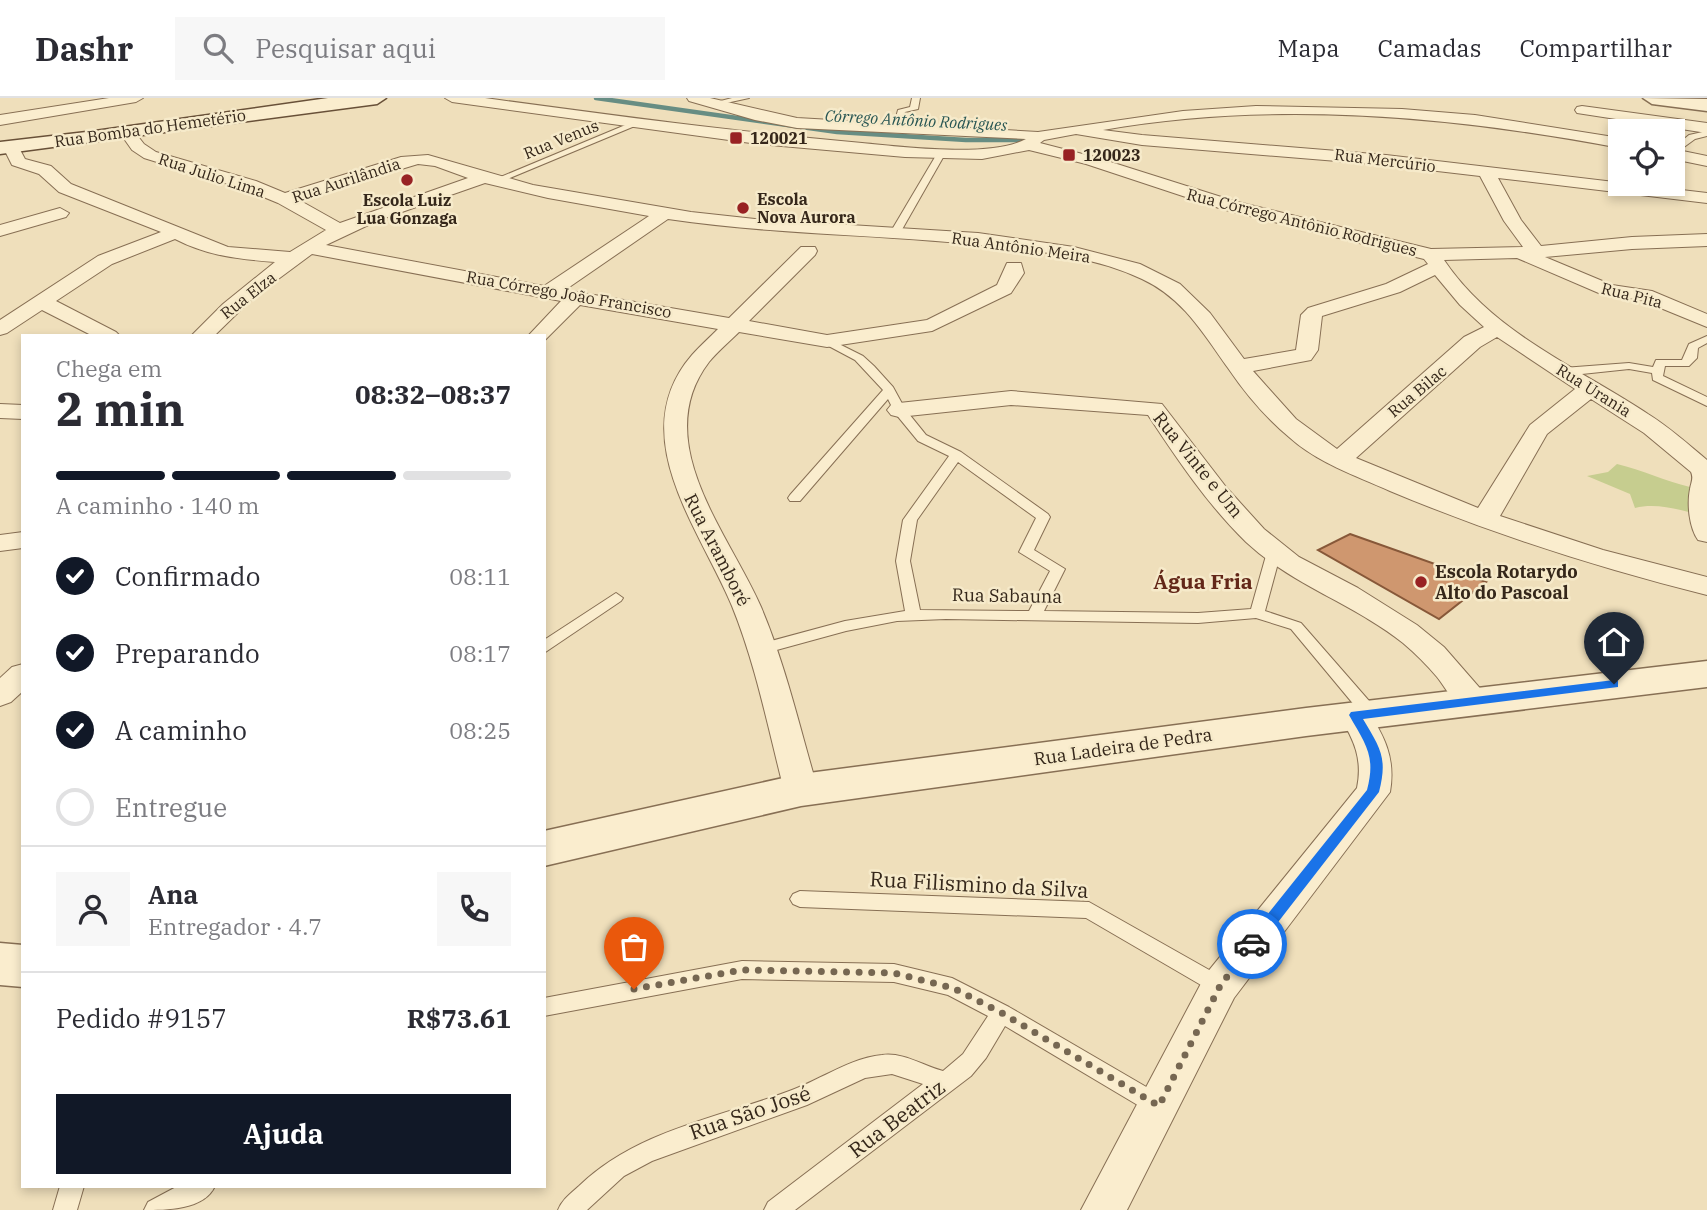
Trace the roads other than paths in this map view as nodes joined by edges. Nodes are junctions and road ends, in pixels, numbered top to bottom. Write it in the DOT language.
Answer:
graph roads {
  1 [pos="136,98"];
  2 [pos="377,98"];
  3 [pos="452,98"];
  4 [pos="694,98"];
  5 [pos="745,98"];
  6 [pos="916,98"];
  7 [pos="1652,98"];
  8 [pos="717,103"];
  9 [pos="1707,105"];
  10 [pos="1582,110"];
  11 [pos="0,120"];
  12 [pos="638,123"];
  13 [pos="896,126"];
  14 [pos="1707,128"];
  15 [pos="1063,129"];
  16 [pos="128,133"];
  17 [pos="1707,133"];
  18 [pos="1034,140"];
  19 [pos="1608,141"];
  20 [pos="1685,143"];
  21 [pos="3,146"];
  22 [pos="941,154"];
  23 [pos="1685,156"];
  24 [pos="407,160"];
  25 [pos="1707,161"];
  26 [pos="1487,173"];
  27 [pos="489,180"];
  28 [pos="1707,198"];
  29 [pos="284,199"];
  30 [pos="60,213"];
  31 [pos="666,213"];
  32 [pos="156,223"];
  33 [pos="339,230"];
  34 [pos="0,231"];
  35 [pos="175,233"];
  36 [pos="895,233"];
  37 [pos="1707,240"];
  38 [pos="808,251"];
  39 [pos="92,252"];
  40 [pos="304,253"];
  41 [pos="1527,253"];
  42 [pos="1434,261"];
  43 [pos="1014,267"];
  44 [pos="548,292"];
  45 [pos="575,298"];
  46 [pos="40,301"];
  47 [pos="1707,321"];
  48 [pos="736,324"];
  49 [pos="1499,328"];
  50 [pos="0,329"];
  51 [pos="106,334"];
  52 [pos="204,334"];
  53 [pos="541,334"];
  54 [pos="1707,339"];
  55 [pos="827,341"];
  56 [pos="1238,367"];
  57 [pos="1658,371"];
  58 [pos="1563,372"];
  59 [pos="1589,390"];
  60 [pos="894,400"];
  61 [pos="1707,402"];
  62 [pos="0,411"];
  63 [pos="21,412"];
  64 [pos="956,455"];
  65 [pos="1339,460"];
  66 [pos="1705,494"];
  67 [pos="794,498"];
  68 [pos="1485,520"];
  69 [pos="1707,534"];
  70 [pos="21,540"];
  71 [pos="0,543"];
  72 [pos="1274,552"];
  73 [pos="1707,586"];
  74 [pos="616,598"];
  75 [pos="1257,613"];
  76 [pos="1034,615"];
  77 [pos="913,616"];
  78 [pos="546,647"];
  79 [pos="762,649"];
  80 [pos="1707,674"];
  81 [pos="21,676"];
  82 [pos="0,695"];
  83 [pos="1474,702"];
  84 [pos="1363,715"];
  85 [pos="801,790"];
  86 [pos="546,849"];
  87 [pos="800,899"];
  88 [pos="0,964"];
  89 [pos="21,966"];
  90 [pos="1220,986"];
  91 [pos="546,1007"];
  92 [pos="1002,1013"];
  93 [pos="945,1081"];
  94 [pos="1159,1106"];
  95 [pos="71,1188"];
  96 [pos="199,1188"];
  97 [pos="65,1210"];
  98 [pos="156,1210"];
  99 [pos="570,1210"];
  100 [pos="776,1210"];
  101 [pos="1103,1210"];
  1 -- 11 [label="street"];
  2 -- 16 [label="street, Rua Bomba do Hemetério"];
  3 -- 12 [label="street"];
  4 -- 8 [label="street, Rua Córrego Antônio Rodrigues"];
  5 -- 8 [label="lane"];
  6 -- 13 [label="lane"];
  7 -- 9 [label="street"];
  8 -- 13 [label="street, Rua Córrego Antônio Rodrigues"];
  10 -- 14 [label="street"];
  12 -- 22 [label="street"];
  12 -- 27 [label="lane, Rua Venus"];
  13 -- 18 [label="street, Rua Córrego Antônio Rodrigues"];
  15 -- 18 [label="street"];
  15 -- 19 [label="street"];
  15 -- 26 [label="street, Rua Mercúrio"];
  16 -- 21 [label="street, Rua Bomba do Hemetério"];
  16 -- 29 [label="street, Rua Julio Lima"];
  17 -- 20 [label="lane"];
  18 -- 22 [label="street"];
  18 -- 42 [label="street, Rua Córrego Antônio Rodrigues"];
  21 -- 32 [label="street, Rua Córrego João Francisco"];
  22 -- 36 [label="lane"];
  23 -- 25 [label="street"];
  24 -- 27 [label="street, Rua Antônio Meira"];
  24 -- 29 [label="street, Rua Aurilândia"];
  26 -- 28 [label="street, Rua Mercúrio"];
  26 -- 41 [label="street"];
  27 -- 31 [label="street, Rua Antônio Meira"];
  27 -- 33 [label="street, Rua Elza"];
  29 -- 33 [label="street, Rua Julio Lima"];
  30 -- 34 [label="street"];
  31 -- 36 [label="street, Rua Antônio Meira"];
  31 -- 44 [label="street"];
  32 -- 35 [label="street, Rua Córrego João Francisco"];
  32 -- 39 [label="street"];
  33 -- 40 [label="street, Rua Elza"];
  35 -- 39 [label="street"];
  35 -- 40 [label="street, Rua Córrego João Francisco"];
  36 -- 56 [label="street, Rua Antônio Meira"];
  37 -- 41 [label="street, Rua Córrego Antônio Rodrigues"];
  38 -- 48 [label="street, Rua Aramboré"];
  39 -- 46 [label="street"];
  40 -- 44 [label="street, Rua Córrego João Francisco"];
  40 -- 52 [label="street, Rua Elza"];
  41 -- 42 [label="street, Rua Córrego Antônio Rodrigues"];
  41 -- 47 [label="street, Rua Pita"];
  42 -- 49 [label="street, Rua Urania"];
  42 -- 56 [label="street"];
  43 -- 55 [label="street, Rua Córrego João Francisco"];
  44 -- 45 [label="street, Rua Córrego João Francisco"];
  45 -- 48 [label="street, Rua Córrego João Francisco"];
  45 -- 53 [label="street"];
  46 -- 50 [label="street"];
  46 -- 51 [label="street"];
  48 -- 55 [label="street, Rua Córrego João Francisco"];
  48 -- 79 [label="street, Rua Aramboré"];
  49 -- 58 [label="street, Rua Urania"];
  49 -- 65 [label="street, Rua Bilac"];
  54 -- 57 [label="lane"];
  55 -- 60 [label="lane, Rua Córrego João Francisco"];
  56 -- 65 [label="street, Rua Antônio Meira"];
  57 -- 58 [label="lane"];
  57 -- 61 [label="lane"];
  58 -- 59 [label="street, Rua Urania"];
  59 -- 66 [label="street, Rua Urania"];
  59 -- 68 [label="street"];
  60 -- 64 [label="lane, Rua Córrego João Francisco"];
  60 -- 67 [label="lane"];
  60 -- 72 [label="street, Rua Vinte e Um"];
  62 -- 63 [label="street"];
  64 -- 76 [label="lane, Rua Córrego João Francisco"];
  64 -- 77 [label="lane"];
  65 -- 68 [label="street, Rua Antônio Meira"];
  66 -- 69 [label="street, Rua Urania"];
  68 -- 73 [label="street, Rua Antônio Meira"];
  70 -- 71 [label="street"];
  72 -- 75 [label="lane"];
  72 -- 83 [label="street, Rua Vinte e Um"];
  74 -- 78 [label="lane"];
  75 -- 76 [label="lane, Rua Sabauna"];
  75 -- 84 [label="lane"];
  76 -- 77 [label="lane, Rua Sabauna"];
  77 -- 79 [label="lane, Rua Sabauna"];
  79 -- 85 [label="street, Rua Aramboré"];
  80 -- 83 [label="street, Rua Ladeira de Pedra"];
  81 -- 82 [label="street"];
  83 -- 84 [label="street, Rua Ladeira de Pedra"];
  84 -- 85 [label="street, Rua Ladeira de Pedra"];
  84 -- 90 [label="street"];
  85 -- 86 [label="street, Rua Ladeira de Pedra"];
  87 -- 90 [label="lane, Rua Filismino da Silva"];
  88 -- 89 [label="street"];
  90 -- 94 [label="street"];
  91 -- 92 [label="lane"];
  92 -- 93 [label="lane, Rua Beatriz"];
  92 -- 94 [label="lane"];
  93 -- 99 [label="lane, Rua São José"];
  93 -- 100 [label="lane, Rua Beatriz"];
  94 -- 101 [label="street"];
  95 -- 97 [label="lane"];
  96 -- 98 [label="lane"];
}
